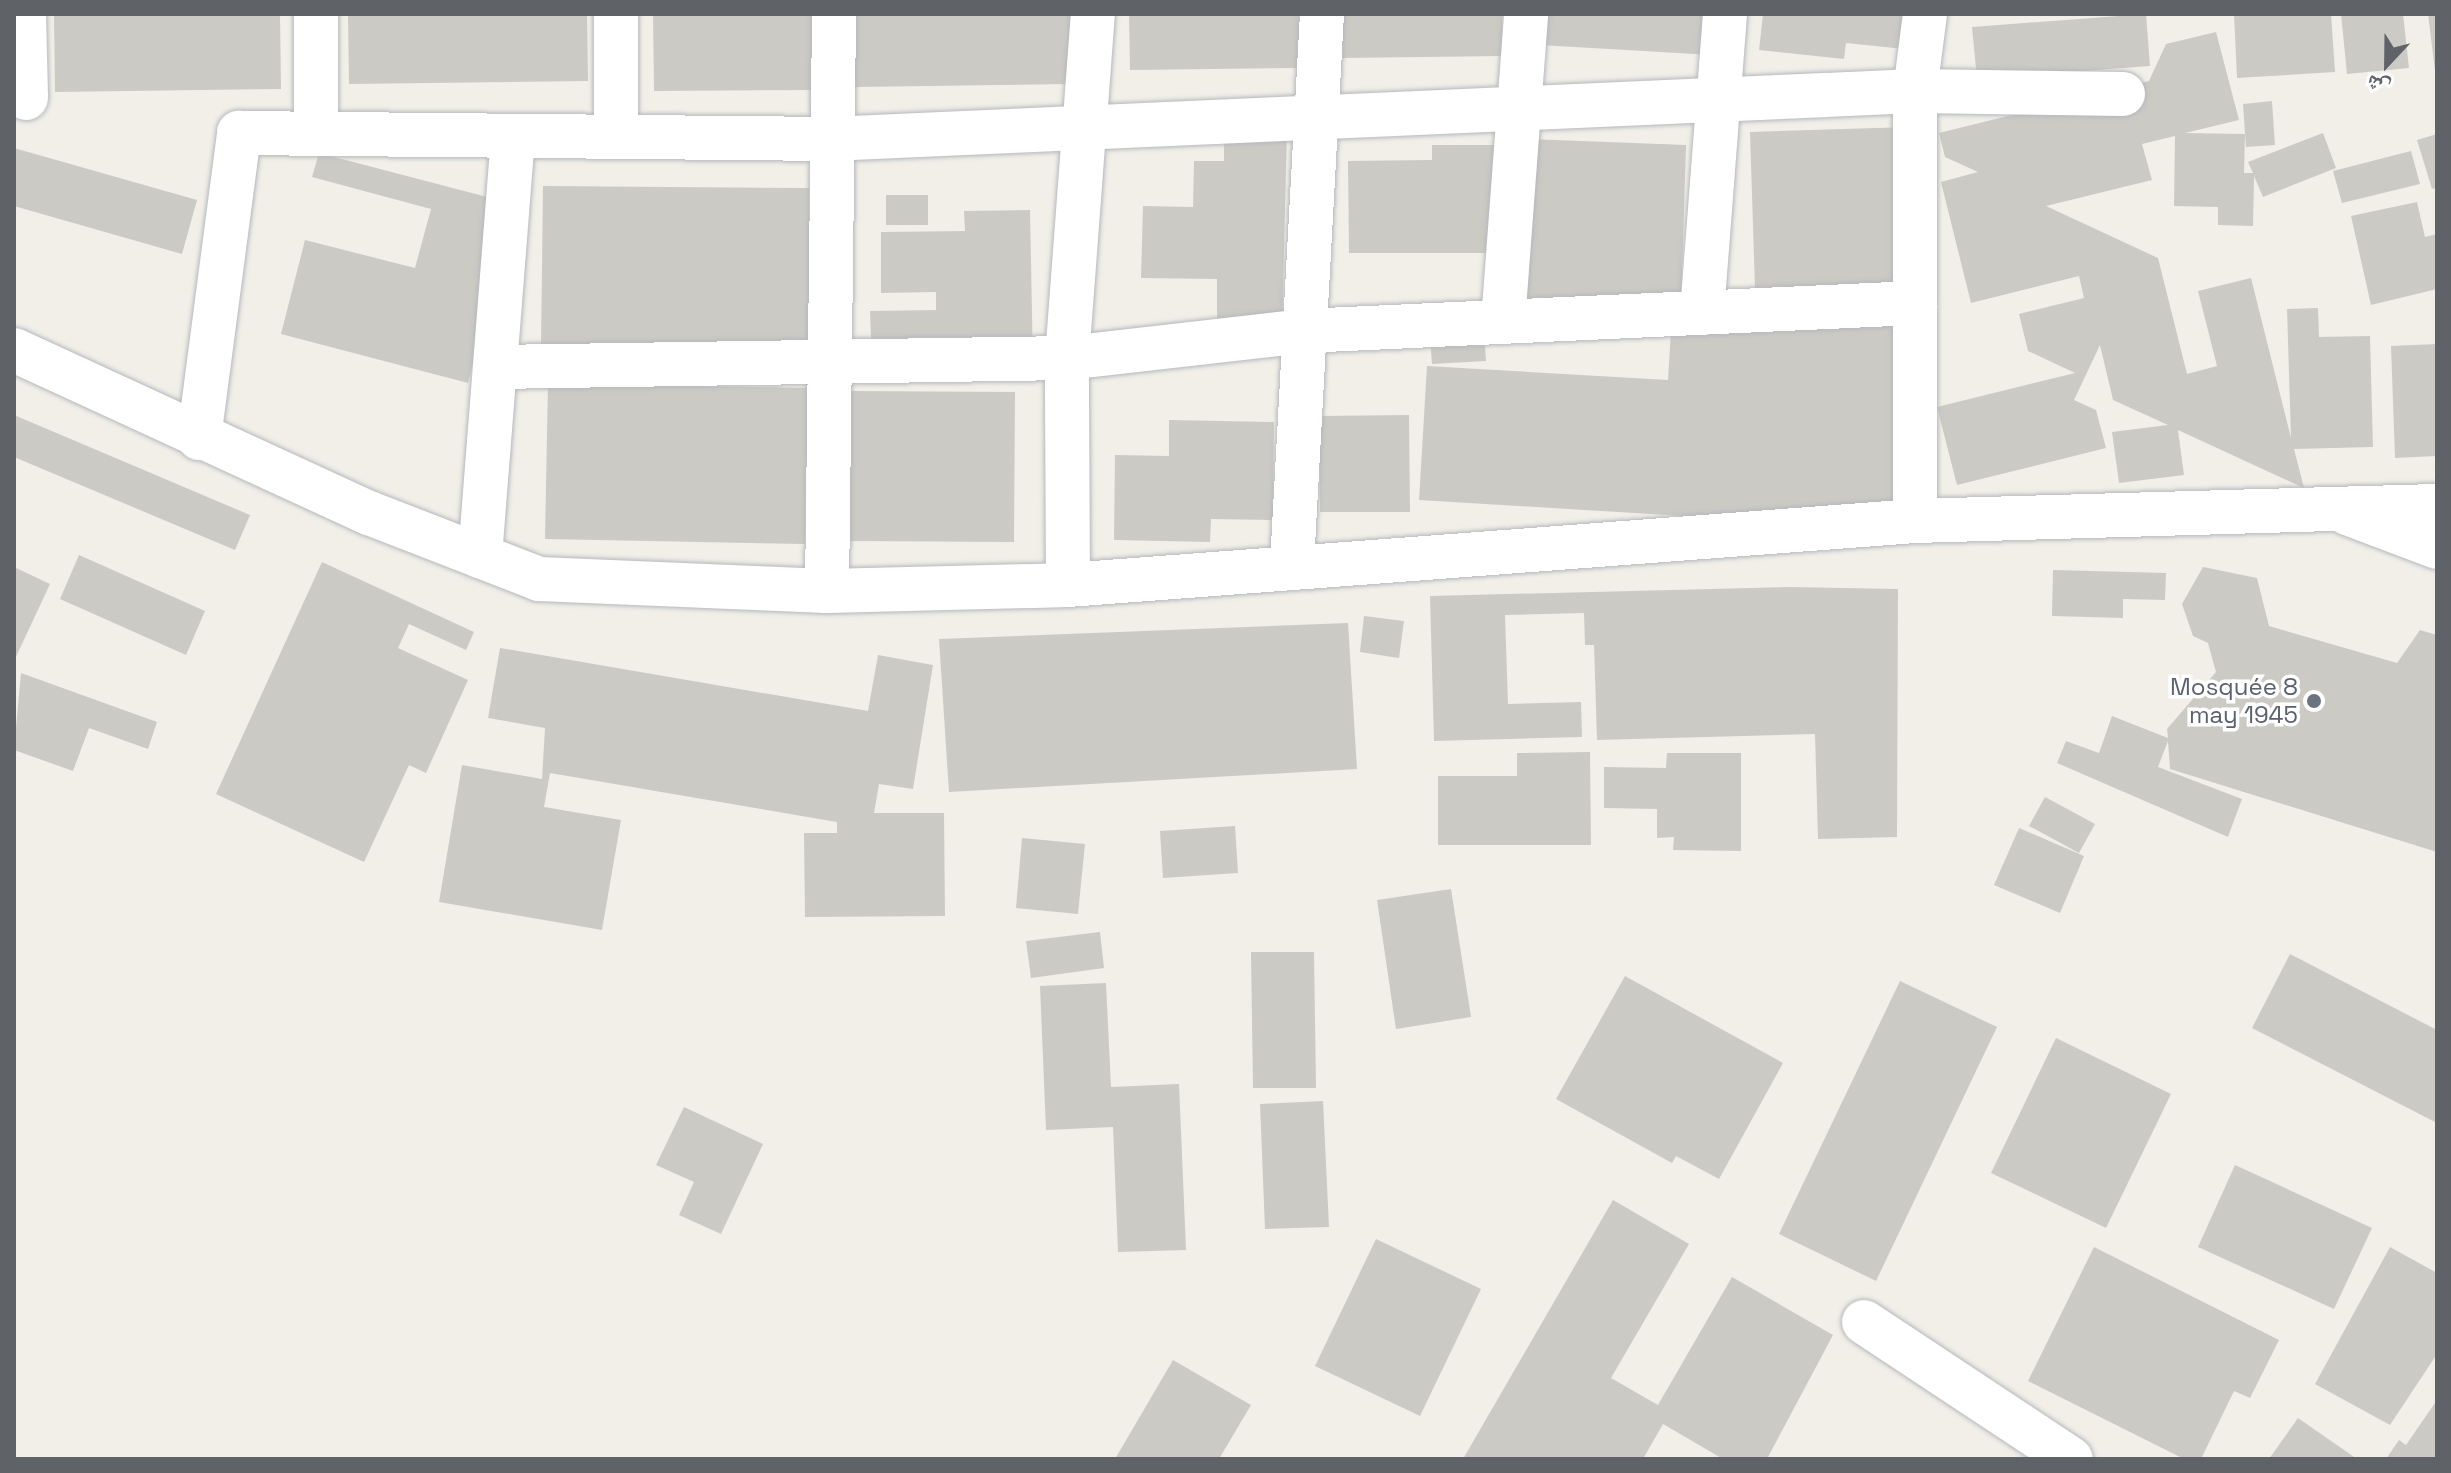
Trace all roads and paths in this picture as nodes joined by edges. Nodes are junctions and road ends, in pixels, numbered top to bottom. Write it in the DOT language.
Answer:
graph roads {
  1 [pos="24,14"];
  2 [pos="316,14"];
  3 [pos="616,14"];
  4 [pos="834,14"];
  5 [pos="1093,14"];
  6 [pos="1322,14"];
  7 [pos="1526,14"];
  8 [pos="1725,14"];
  9 [pos="1925,14"];
  10 [pos="1915,91"];
  11 [pos="2123,94"];
  12 [pos="26,98"];
  13 [pos="1716,99"];
  14 [pos="1520,109"];
  15 [pos="1316,116"];
  16 [pos="1088,124"];
  17 [pos="316,134"];
  18 [pos="513,136"];
  19 [pos="616,137"];
  20 [pos="829,139"];
  21 [pos="1915,303"];
  22 [pos="1702,313"];
  23 [pos="1503,322"];
  24 [pos="1303,331"];
  25 [pos="14,350"];
  26 [pos="1067,358"];
  27 [pos="827,361"];
  28 [pos="495,367"];
  29 [pos="199,438"];
  30 [pos="2437,506"];
  31 [pos="2347,513"];
  32 [pos="1915,521"];
  33 [pos="2437,547"];
  34 [pos="480,556"];
  35 [pos="1292,564"];
  36 [pos="1068,585"];
  37 [pos="827,591"];
  38 [pos="1864,1322"];
  39 [pos="2071,1459"];
  1 -- 12 [label="street"];
  2 -- 17 [label="street"];
  3 -- 19 [label="street"];
  4 -- 20 [label="street"];
  5 -- 16 [label="street"];
  6 -- 15 [label="street"];
  7 -- 14 [label="street"];
  8 -- 13 [label="street"];
  9 -- 10 [label="street"];
  10 -- 11 [label="street"];
  10 -- 13 [label="street"];
  10 -- 21 [label="street"];
  13 -- 14 [label="street"];
  13 -- 22 [label="street"];
  14 -- 15 [label="street"];
  14 -- 23 [label="street"];
  15 -- 16 [label="street"];
  15 -- 24 [label="street"];
  16 -- 20 [label="street"];
  16 -- 26 [label="street"];
  17 -- 18 [label="street"];
  17 -- 29 [label="street"];
  18 -- 19 [label="street"];
  18 -- 28 [label="street"];
  19 -- 20 [label="street"];
  20 -- 27 [label="street"];
  21 -- 22 [label="street"];
  21 -- 32 [label="street"];
  22 -- 23 [label="street"];
  23 -- 24 [label="street"];
  24 -- 26 [label="street"];
  24 -- 35 [label="street"];
  25 -- 29 [label="street"];
  26 -- 27 [label="street"];
  26 -- 36 [label="street"];
  27 -- 28 [label="street"];
  27 -- 37 [label="street"];
  28 -- 34 [label="street"];
  29 -- 34 [label="street"];
  30 -- 31 [label="street"];
  31 -- 32 [label="street"];
  31 -- 33 [label="street"];
  32 -- 35 [label="street"];
  34 -- 37 [label="street"];
  35 -- 36 [label="street"];
  36 -- 37 [label="street"];
  38 -- 39 [label="street"];
}
